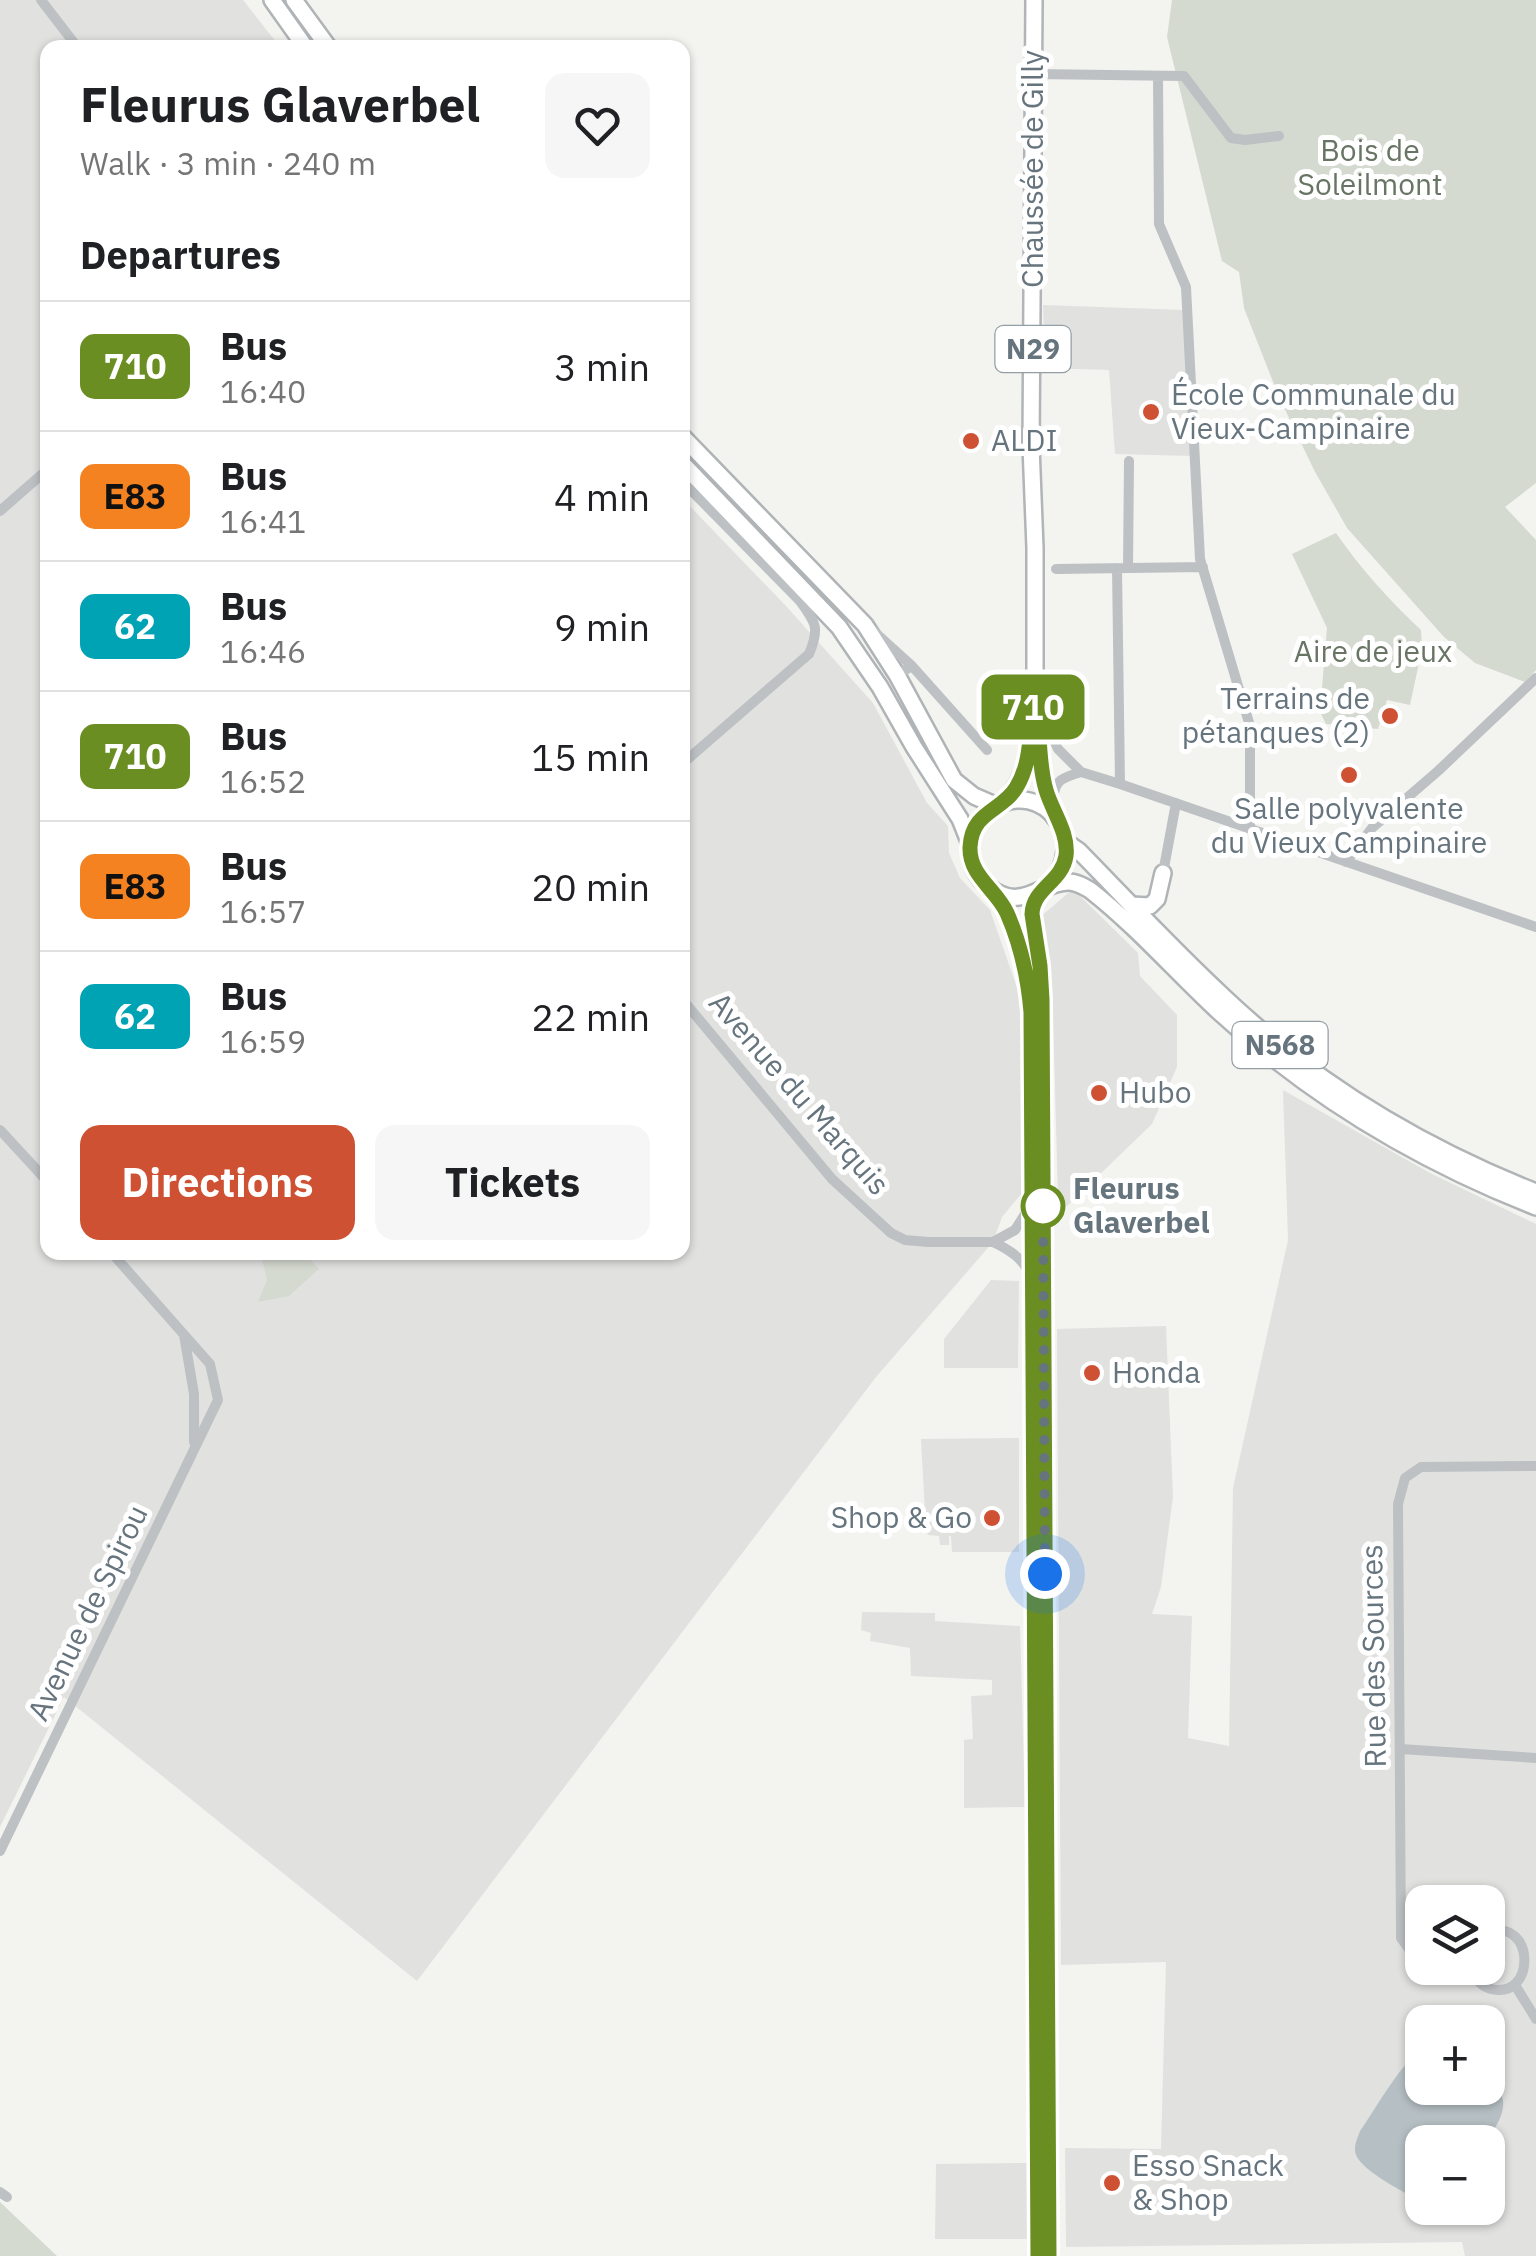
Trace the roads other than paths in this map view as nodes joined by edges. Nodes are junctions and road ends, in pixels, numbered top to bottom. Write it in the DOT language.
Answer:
graph roads {
  1 [pos="42,0"];
  2 [pos="272,0"];
  3 [pos="294,0"];
  4 [pos="1034,0"];
  5 [pos="72,40"];
  6 [pos="300,40"];
  7 [pos="323,40"];
  8 [pos="1034,74"];
  9 [pos="1158,76"];
  10 [pos="1279,136"];
  11 [pos="690,444"];
  12 [pos="1128,461"];
  13 [pos="690,471"];
  14 [pos="40,476"];
  15 [pos="690,489"];
  16 [pos="0,511"];
  17 [pos="1123,568"];
  18 [pos="1203,568"];
  19 [pos="1056,569"];
  20 [pos="865,625"];
  21 [pos="912,666"];
  22 [pos="896,675"];
  23 [pos="1536,678"];
  24 [pos="1035,697"];
  25 [pos="1038,716"];
  26 [pos="986,750"];
  27 [pos="690,757"];
  28 [pos="1081,772"];
  29 [pos="1120,784"];
  30 [pos="1176,803"];
  31 [pos="1000,804"];
  32 [pos="1055,818"];
  33 [pos="1250,829"];
  34 [pos="1066,842"];
  35 [pos="970,844"];
  36 [pos="1346,862"];
  37 [pos="1163,873"];
  38 [pos="989,887"];
  39 [pos="1043,890"];
  40 [pos="1131,905"];
  41 [pos="1536,927"];
  42 [pos="690,1009"];
  43 [pos="0,1130"];
  44 [pos="40,1173"];
  45 [pos="1536,1192"];
  46 [pos="1032,1198"];
  47 [pos="1536,1207"];
  48 [pos="992,1242"];
  49 [pos="118,1260"];
  50 [pos="1032,1281"];
  51 [pos="184,1334"];
  52 [pos="1038,1366"];
  53 [pos="194,1450"];
  54 [pos="1536,1466"];
  55 [pos="1401,1749"];
  56 [pos="1536,1758"];
  57 [pos="0,1818"];
  58 [pos="13,1825"];
  59 [pos="0,1851"];
  60 [pos="1505,1931"];
  61 [pos="1536,1938"];
  62 [pos="1405,1943"];
  63 [pos="1525,1946"];
  64 [pos="1484,1985"];
  65 [pos="1514,1985"];
  66 [pos="1536,2019"];
  67 [pos="1042,2048"];
  68 [pos="1038,2256"];
  69 [pos="1049,2256"];
  1 -- 5 [label="street"];
  2 -- 6 [label="main road"];
  3 -- 7 [label="main road"];
  4 -- 8 [label="main road, Chaussée de Gilly / N29"];
  8 -- 9 [label="street"];
  8 -- 24 [label="main road, Chaussée de Gilly / N29"];
  9 -- 10 [label="street"];
  9 -- 18 [label="street"];
  11 -- 20 [label="main road"];
  12 -- 17 [label="street"];
  13 -- 35 [label="main road"];
  14 -- 16 [label="street"];
  15 -- 27 [label="street"];
  17 -- 18 [label="street"];
  17 -- 19 [label="street"];
  17 -- 29 [label="street"];
  18 -- 33 [label="street"];
  20 -- 21 [label="street"];
  20 -- 22 [label="main road"];
  21 -- 22 [label="street"];
  21 -- 26 [label="street"];
  22 -- 31 [label="main road"];
  23 -- 36 [label="street"];
  24 -- 25 [label="main road, Chaussée de Gilly / N29"];
  24 -- 31 [label="main road, Chaussée de Gilly / N29"];
  25 -- 28 [label="street"];
  25 -- 32 [label="main road, Chaussée de Gilly / N29"];
  28 -- 29 [label="street"];
  28 -- 32 [label="street"];
  29 -- 30 [label="street"];
  30 -- 33 [label="street"];
  30 -- 37 [label="street"];
  31 -- 32 [label="main road"];
  31 -- 35 [label="main road"];
  32 -- 34 [label="main road"];
  33 -- 36 [label="street"];
  34 -- 39 [label="main road"];
  34 -- 40 [label="main road, N568"];
  35 -- 38 [label="main road"];
  36 -- 41 [label="street"];
  37 -- 40 [label="main road"];
  38 -- 39 [label="main road"];
  38 -- 46 [label="main road"];
  39 -- 47 [label="main road, N568"];
  39 -- 52 [label="main road"];
  40 -- 45 [label="main road, N568"];
  42 -- 48 [label="street, Avenue du Marquis"];
  43 -- 44 [label="street"];
  46 -- 48 [label="street"];
  46 -- 50 [label="main road"];
  48 -- 50 [label="street"];
  49 -- 51 [label="street, Avenue de Spirou"];
  50 -- 52 [label="main road"];
  51 -- 53 [label="street, Avenue de Spirou"];
  51 -- 53 [label="street, Avenue de Spirou"];
  52 -- 67 [label="main road"];
  53 -- 58 [label="street, Avenue de Spirou"];
  54 -- 55 [label="street, Rue des Sources"];
  55 -- 56 [label="street"];
  55 -- 62 [label="street, Rue des Sources"];
  57 -- 58 [label="street"];
  58 -- 59 [label="street, Avenue de Spirou"];
  60 -- 63 [label="street"];
  61 -- 63 [label="street"];
  63 -- 65 [label="street"];
  64 -- 65 [label="street"];
  65 -- 66 [label="street"];
  67 -- 68 [label="main road"];
  67 -- 69 [label="main road"];
}
